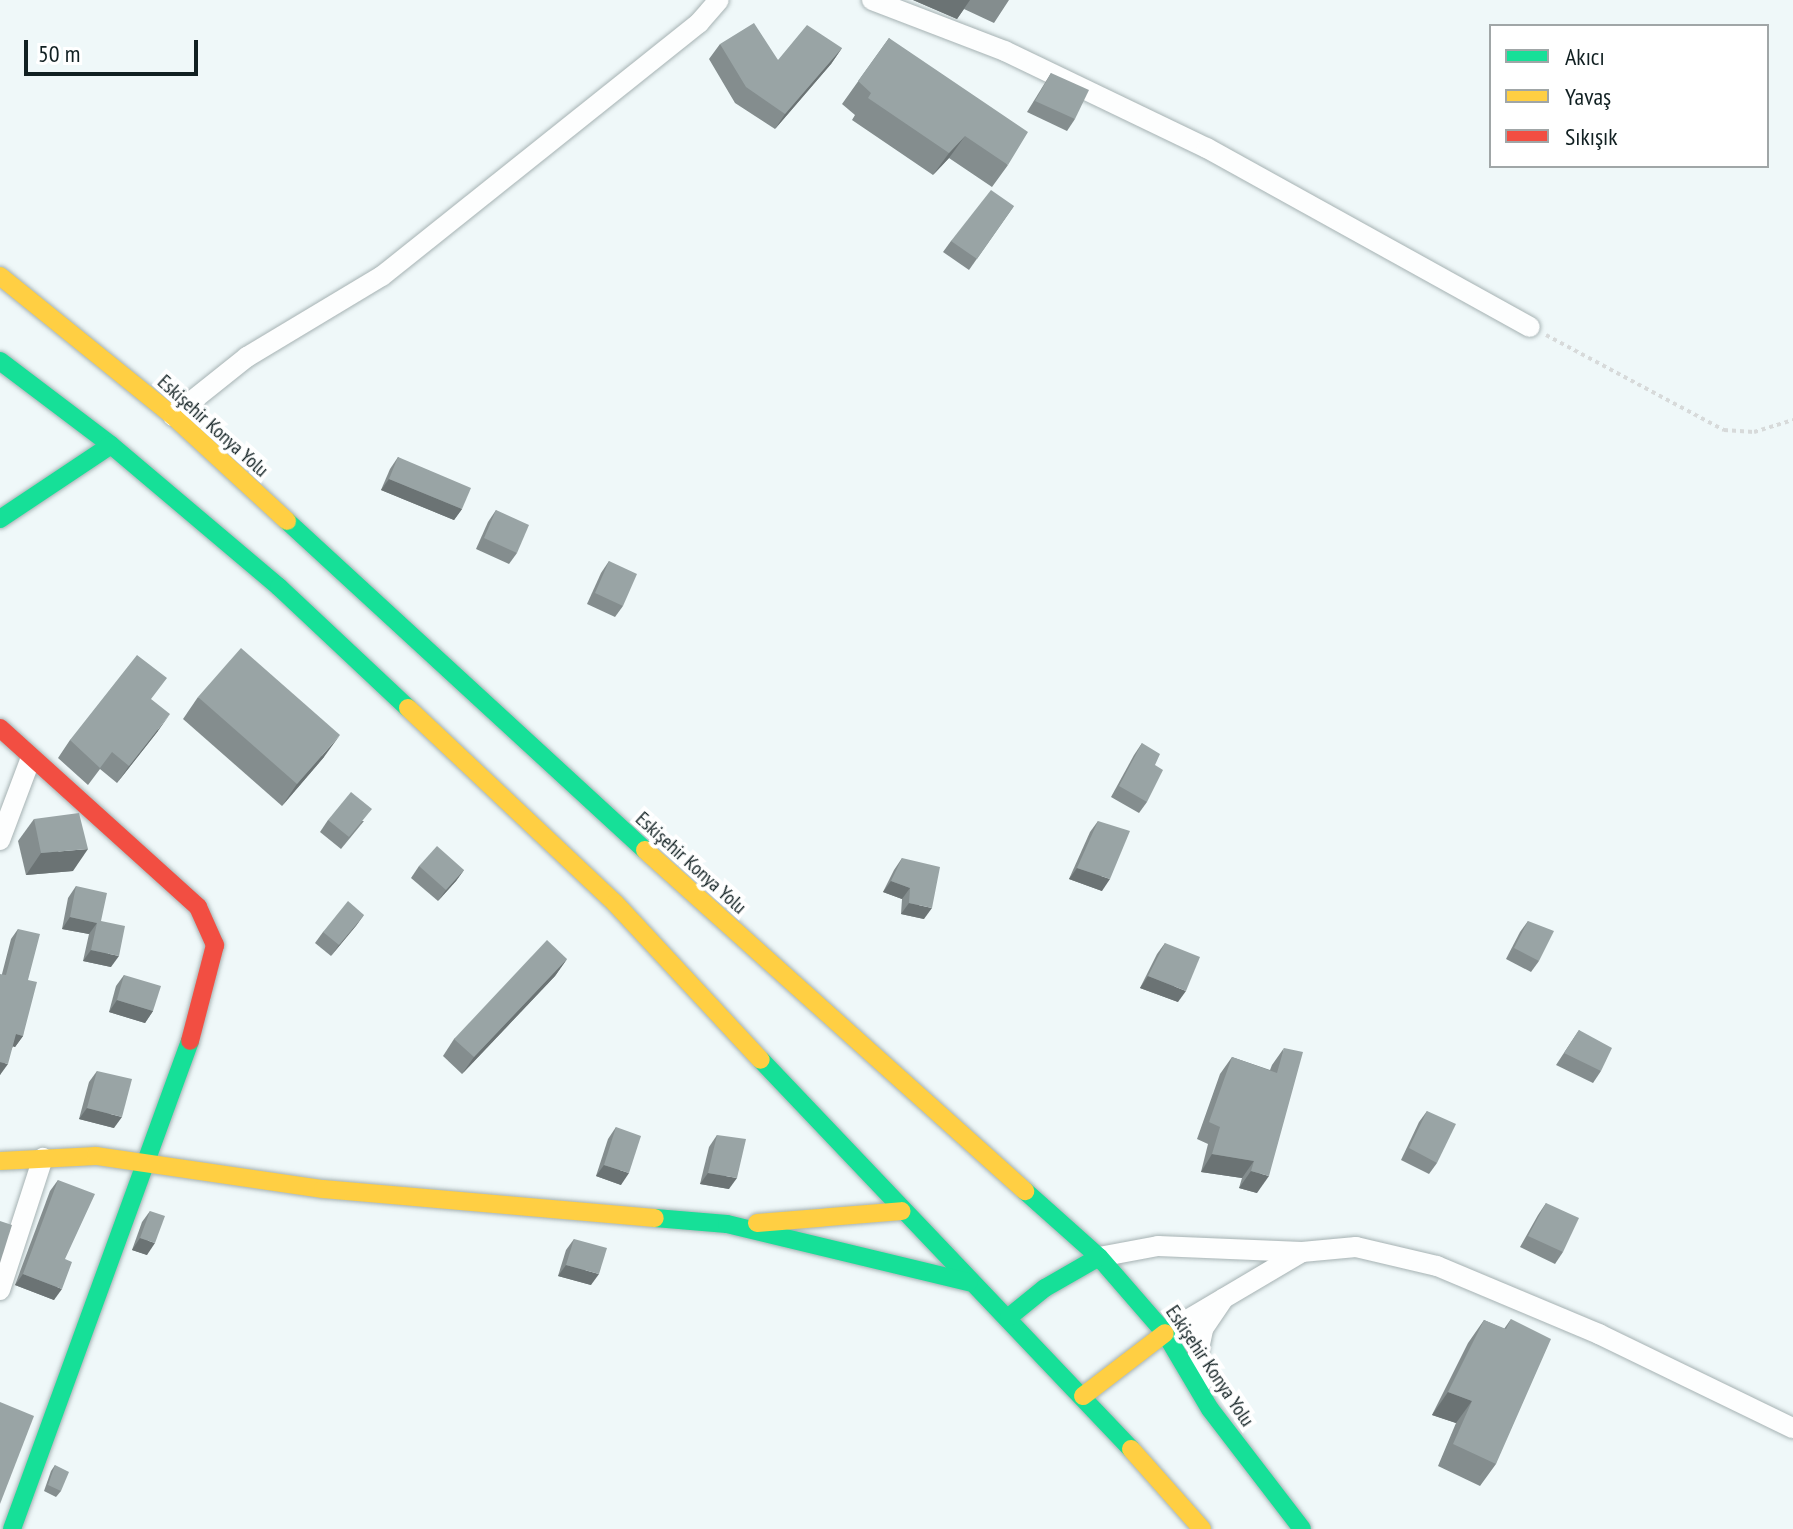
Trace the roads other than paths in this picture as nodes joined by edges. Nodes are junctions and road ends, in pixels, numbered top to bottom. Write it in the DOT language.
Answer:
graph roads {
  1 [pos="719,0"];
  2 [pos="872,0"];
  3 [pos="0,276"];
  4 [pos="1530,327"];
  5 [pos="0,361"];
  6 [pos="173,416"];
  7 [pos="111,445"];
  8 [pos="0,519"];
  9 [pos="0,728"];
  10 [pos="30,760"];
  11 [pos="0,840"];
  12 [pos="43,1158"];
  13 [pos="0,1161"];
  14 [pos="143,1165"];
  15 [pos="902,1211"];
  16 [pos="732,1225"];
  17 [pos="1302,1252"];
  18 [pos="1099,1257"];
  19 [pos="969,1282"];
  20 [pos="0,1290"];
  21 [pos="1229,1291"];
  22 [pos="1009,1317"];
  23 [pos="1165,1333"];
  24 [pos="1083,1396"];
  25 [pos="1210,1409"];
  26 [pos="1793,1428"];
  27 [pos="12,1529"];
  28 [pos="1202,1529"];
  29 [pos="1302,1529"];
  1 -- 6 [label="street"];
  2 -- 4 [label="street"];
  3 -- 6 [label="main road, Eskişehir Konya Yolu"];
  5 -- 7 [label="main road"];
  6 -- 18 [label="main road, Eskişehir Konya Yolu"];
  7 -- 8 [label="main road"];
  7 -- 15 [label="main road"];
  9 -- 10 [label="main road"];
  10 -- 11 [label="street"];
  10 -- 14 [label="main road"];
  12 -- 13 [label="main road"];
  12 -- 14 [label="main road"];
  12 -- 20 [label="street"];
  14 -- 16 [label="main road"];
  14 -- 27 [label="main road"];
  15 -- 16 [label="main road"];
  15 -- 19 [label="main road"];
  16 -- 19 [label="main road"];
  17 -- 18 [label="street"];
  17 -- 21 [label="street"];
  17 -- 26 [label="street"];
  18 -- 22 [label="main road"];
  18 -- 23 [label="main road, Eskişehir Konya Yolu"];
  19 -- 22 [label="main road"];
  21 -- 23 [label="street"];
  21 -- 25 [label="street"];
  22 -- 24 [label="main road"];
  23 -- 24 [label="main road"];
  23 -- 25 [label="main road, Eskişehir Konya Yolu"];
  24 -- 28 [label="main road"];
  25 -- 29 [label="main road, Eskişehir Konya Yolu"];
}
